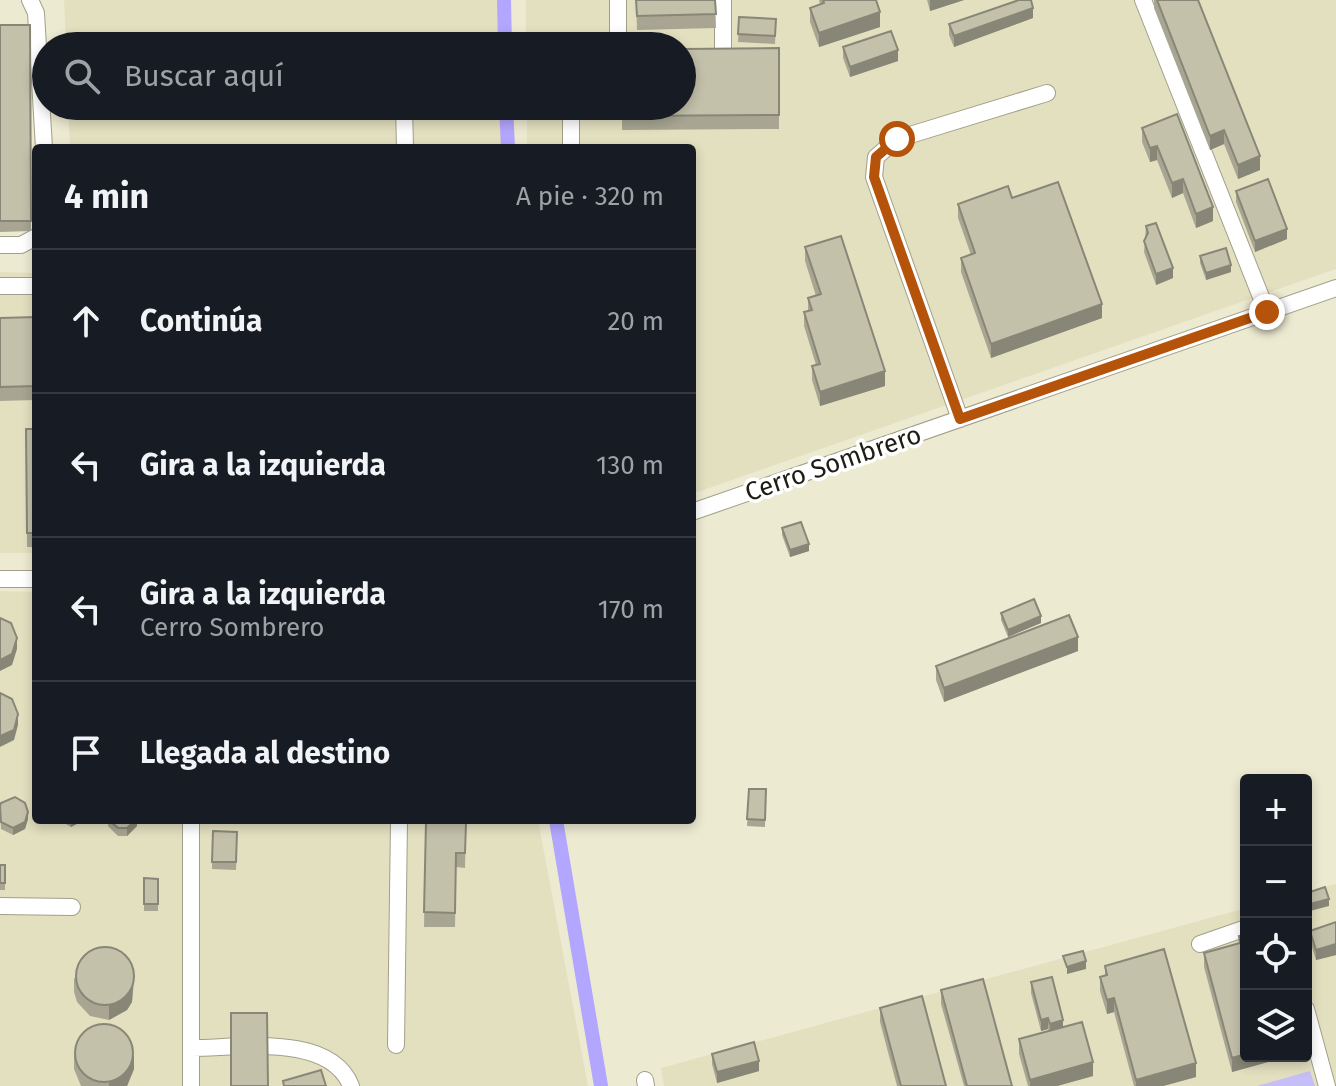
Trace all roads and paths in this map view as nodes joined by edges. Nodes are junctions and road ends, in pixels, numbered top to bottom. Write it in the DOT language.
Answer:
graph roads {
  1 [pos="30,0"];
  2 [pos="618,0"];
  3 [pos="723,0"];
  4 [pos="1143,0"];
  5 [pos="37,32"];
  6 [pos="618,32"];
  7 [pos="723,50"];
  8 [pos="1047,93"];
  9 [pos="42,120"];
  10 [pos="404,120"];
  11 [pos="571,120"];
  12 [pos="44,144"];
  13 [pos="405,144"];
  14 [pos="571,144"];
  15 [pos="32,239"];
  16 [pos="0,245"];
  17 [pos="0,286"];
  18 [pos="32,286"];
  19 [pos="1336,288"];
  20 [pos="1267,312"];
  21 [pos="960,419"];
  22 [pos="696,511"];
  23 [pos="0,579"];
  24 [pos="32,579"];
  25 [pos="191,824"];
  26 [pos="399,824"];
  27 [pos="0,906"];
  28 [pos="72,907"];
  29 [pos="1240,930"];
  30 [pos="1200,944"];
  31 [pos="1312,1031"];
  32 [pos="396,1045"];
  33 [pos="192,1048"];
  34 [pos="191,1086"];
  35 [pos="351,1086"];
  36 [pos="1327,1086"];
  1 -- 5 [label="street"];
  2 -- 6 [label="street"];
  3 -- 7 [label="street"];
  4 -- 20 [label="street"];
  8 -- 21 [label="street"];
  9 -- 12 [label="street"];
  10 -- 13 [label="street"];
  11 -- 14 [label="street"];
  15 -- 16 [label="street"];
  17 -- 18 [label="street"];
  19 -- 20 [label="street, Cerro Sombrero"];
  20 -- 21 [label="street, Cerro Sombrero"];
  21 -- 22 [label="street, Cerro Sombrero"];
  23 -- 24 [label="street"];
  25 -- 33 [label="street"];
  26 -- 32 [label="street"];
  27 -- 28 [label="street"];
  29 -- 30 [label="street"];
  31 -- 36 [label="street"];
  33 -- 34 [label="street"];
  33 -- 35 [label="street"];
}
